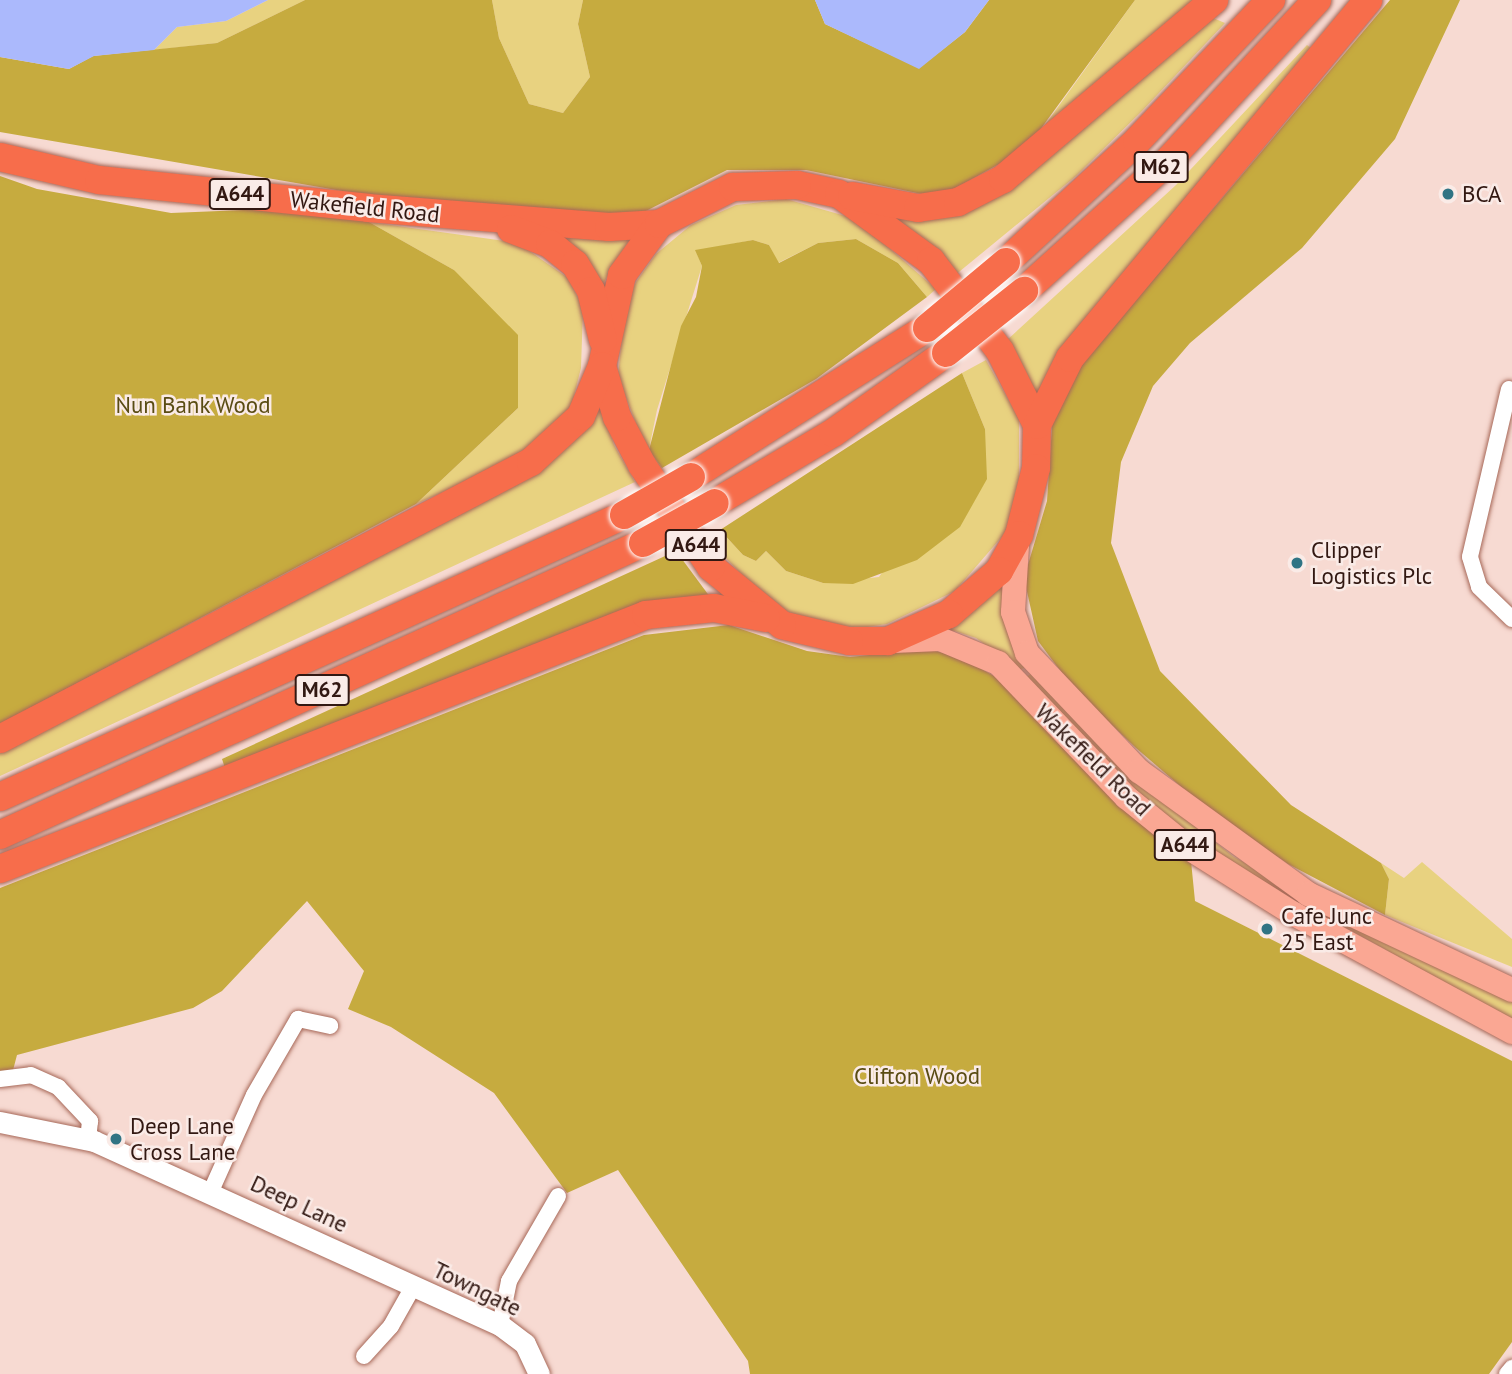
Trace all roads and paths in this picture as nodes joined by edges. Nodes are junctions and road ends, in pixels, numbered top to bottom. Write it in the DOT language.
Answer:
graph roads {
  1 [pos="1214,0"];
  2 [pos="1317,0"];
  3 [pos="1368,0"];
  4 [pos="1267,4"];
  5 [pos="0,157"];
  6 [pos="839,194"];
  7 [pos="482,219"];
  8 [pos="659,224"];
  9 [pos="603,355"];
  10 [pos="1509,389"];
  11 [pos="1037,425"];
  12 [pos="1019,535"];
  13 [pos="766,618"];
  14 [pos="1512,619"];
  15 [pos="888,641"];
  16 [pos="0,739"];
  17 [pos="0,797"];
  18 [pos="0,835"];
  19 [pos="0,869"];
  20 [pos="1512,990"];
  21 [pos="330,1026"];
  22 [pos="1512,1032"];
  23 [pos="0,1079"];
  24 [pos="0,1122"];
  25 [pos="88,1140"];
  26 [pos="211,1191"];
  27 [pos="558,1196"];
  28 [pos="412,1287"];
  29 [pos="500,1325"];
  30 [pos="364,1356"];
  31 [pos="1512,1368"];
  32 [pos="539,1374"];
  33 [pos="1507,1374"];
  1 -- 6 [label="highway"];
  2 -- 18 [label="highway, M62, bridge"];
  3 -- 11 [label="highway"];
  4 -- 17 [label="highway, M62, bridge"];
  5 -- 7 [label="highway, Wakefield Road / A644"];
  6 -- 8 [label="highway, A644"];
  6 -- 11 [label="highway, A644"];
  7 -- 8 [label="highway, Wakefield Road / A644"];
  7 -- 9 [label="highway, Wakefield Road / A644"];
  8 -- 9 [label="highway, A644"];
  9 -- 13 [label="highway, A644"];
  9 -- 16 [label="highway"];
  10 -- 14 [label="street"];
  11 -- 12 [label="highway, A644"];
  12 -- 15 [label="highway, A644"];
  12 -- 20 [label="main road, Wakefield Road / A644"];
  13 -- 15 [label="highway, A644"];
  13 -- 19 [label="highway"];
  15 -- 22 [label="main road, Wakefield Road / A644"];
  21 -- 26 [label="street"];
  23 -- 25 [label="street"];
  24 -- 25 [label="street, Deep Lane"];
  25 -- 26 [label="street, Deep Lane"];
  26 -- 28 [label="street, Deep Lane"];
  27 -- 29 [label="street"];
  28 -- 29 [label="street, Towngate"];
  28 -- 30 [label="street"];
  29 -- 32 [label="street, Towngate"];
  31 -- 33 [label="street"];
}
